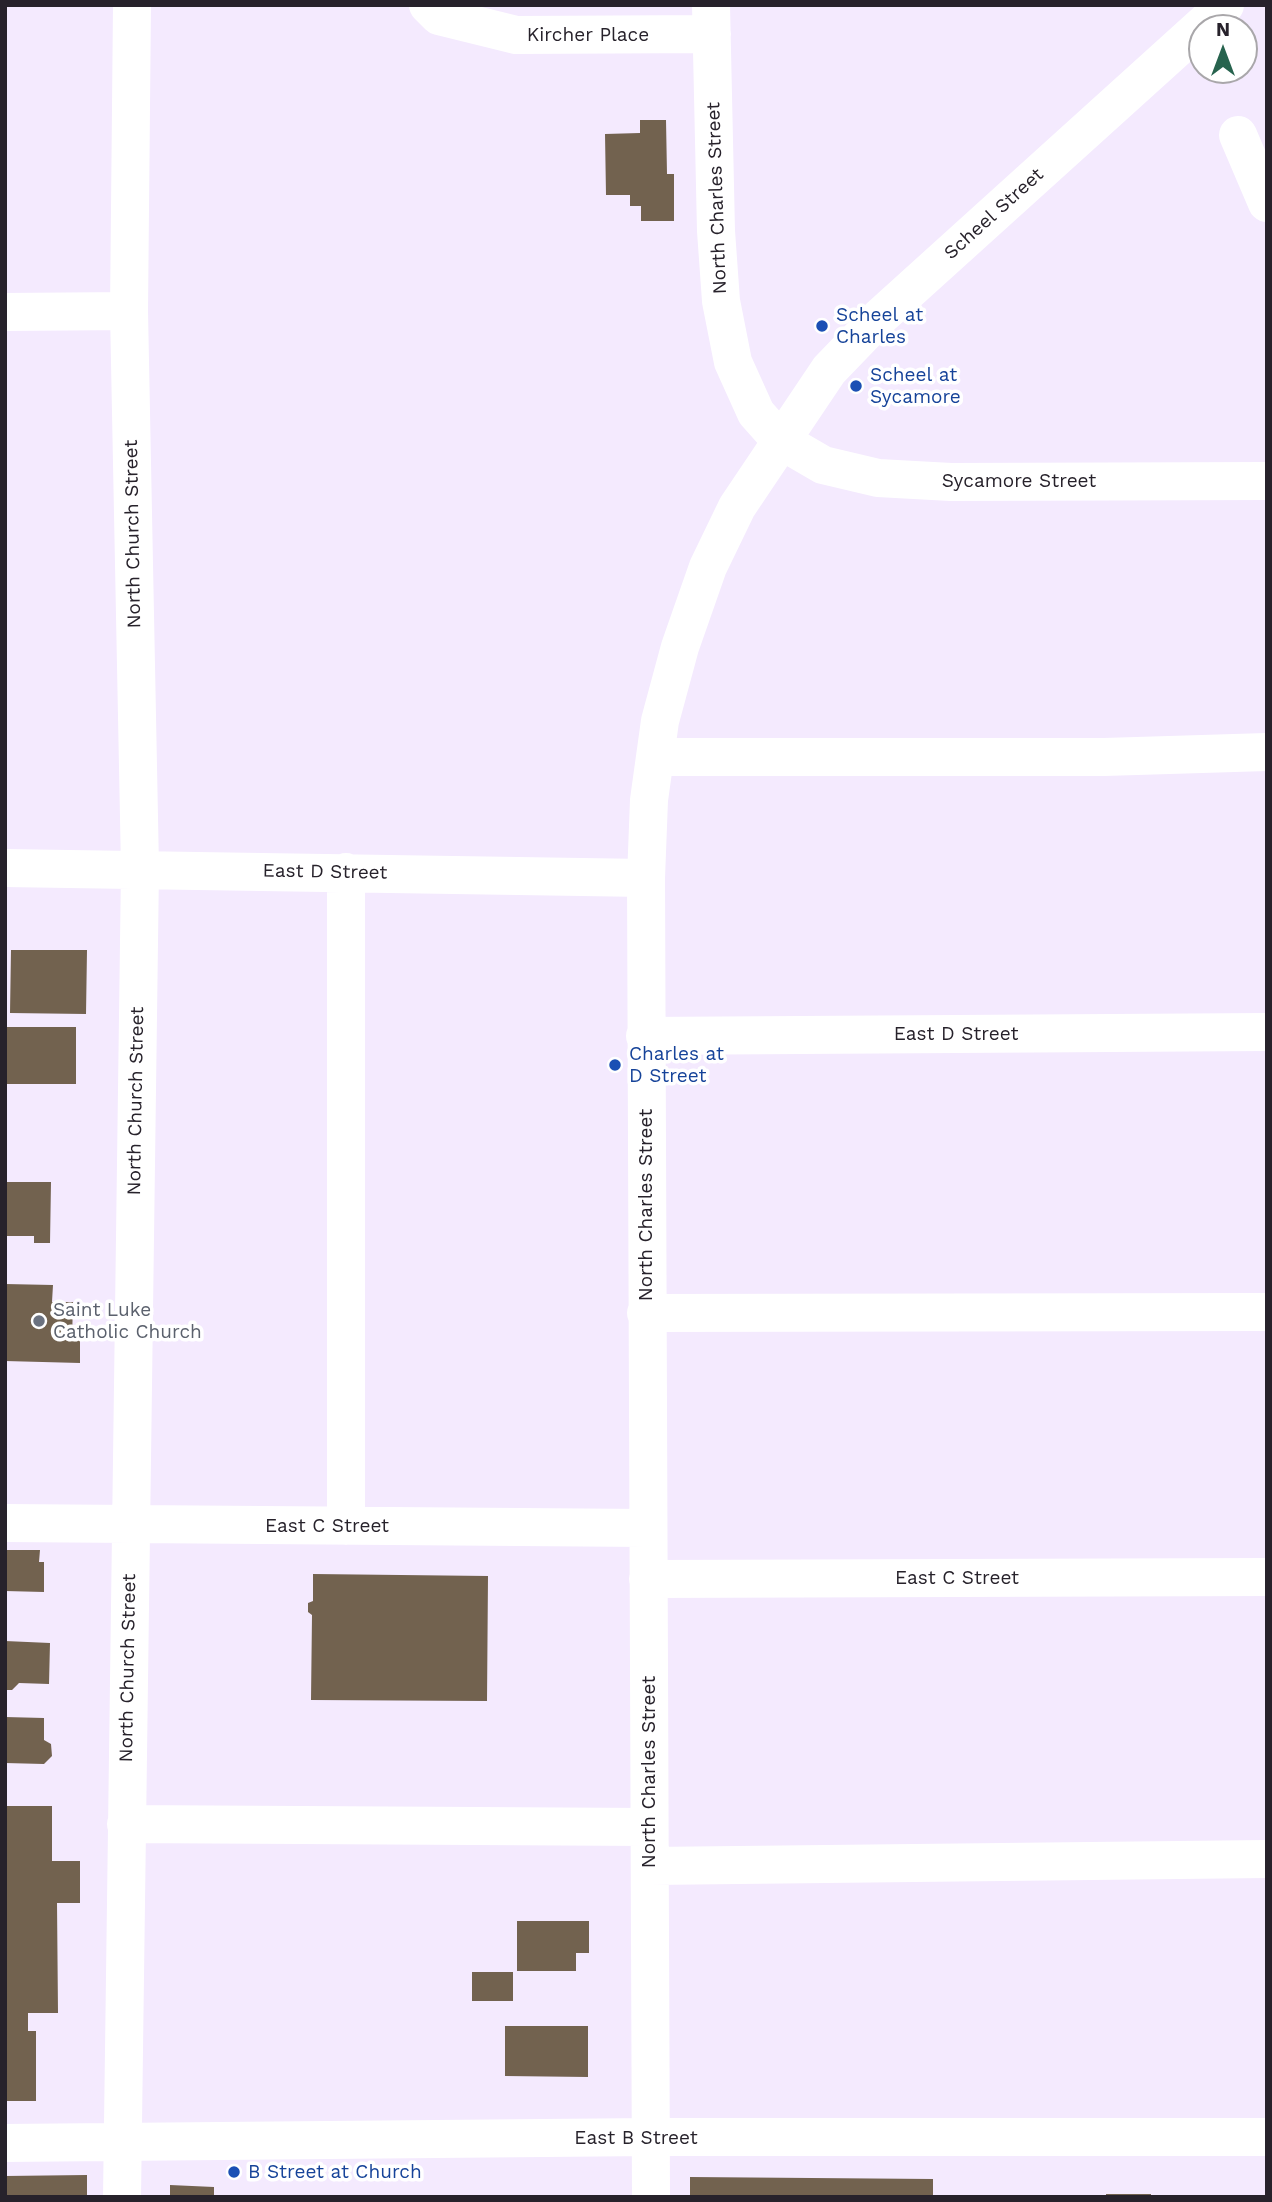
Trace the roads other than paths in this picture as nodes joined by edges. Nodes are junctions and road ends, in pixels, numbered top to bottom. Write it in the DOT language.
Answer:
graph roads {
  1 [pos="132,5"];
  2 [pos="428,5"];
  3 [pos="1225,5"];
  4 [pos="712,20"];
  5 [pos="1238,135"];
  6 [pos="1267,203"];
  7 [pos="129,311"];
  8 [pos="5,312"];
  9 [pos="780,440"];
  10 [pos="1267,481"];
  11 [pos="1267,752"];
  12 [pos="655,757"];
  13 [pos="5,867"];
  14 [pos="140,868"];
  15 [pos="346,872"];
  16 [pos="646,878"];
  17 [pos="1267,1032"];
  18 [pos="645,1036"];
  19 [pos="1267,1312"];
  20 [pos="646,1313"];
  21 [pos="5,1523"];
  22 [pos="129,1524"];
  23 [pos="346,1526"];
  24 [pos="648,1528"];
  25 [pos="1267,1577"];
  26 [pos="648,1579"];
  27 [pos="126,1824"];
  28 [pos="649,1827"];
  29 [pos="1267,1859"];
  30 [pos="650,1866"];
  31 [pos="651,2137"];
  32 [pos="1267,2137"];
  33 [pos="122,2142"];
  34 [pos="5,2143"];
  35 [pos="122,2197"];
  36 [pos="651,2197"];
  1 -- 7 [label="street, North Church Street"];
  2 -- 4 [label="street, Kircher Place"];
  3 -- 9 [label="street, Scheel Street"];
  4 -- 9 [label="street, North Charles Street"];
  5 -- 6 [label="street"];
  7 -- 8 [label="street"];
  7 -- 14 [label="street, North Church Street"];
  9 -- 10 [label="street, Sycamore Street"];
  9 -- 12 [label="street, North Charles Street"];
  11 -- 12 [label="street"];
  12 -- 16 [label="street, North Charles Street"];
  13 -- 14 [label="street, East D Street"];
  14 -- 15 [label="street, East D Street"];
  14 -- 22 [label="street, North Church Street"];
  15 -- 16 [label="street, East D Street"];
  15 -- 23 [label="street"];
  16 -- 18 [label="street, North Charles Street"];
  17 -- 18 [label="street, East D Street"];
  18 -- 20 [label="street, North Charles Street"];
  19 -- 20 [label="street"];
  20 -- 24 [label="street, North Charles Street"];
  21 -- 22 [label="street, East C Street"];
  22 -- 23 [label="street, East C Street"];
  22 -- 27 [label="street, North Church Street"];
  23 -- 24 [label="street, East C Street"];
  24 -- 26 [label="street, North Charles Street"];
  25 -- 26 [label="street, East C Street"];
  26 -- 28 [label="street, North Charles Street"];
  27 -- 28 [label="street"];
  27 -- 33 [label="street, North Church Street"];
  28 -- 30 [label="street, North Charles Street"];
  29 -- 30 [label="street"];
  30 -- 31 [label="street, North Charles Street"];
  31 -- 32 [label="street, East B Street"];
  31 -- 33 [label="street, East B Street"];
  31 -- 36 [label="street, North Charles Street"];
  33 -- 34 [label="street, East B Street"];
  33 -- 35 [label="street, North Church Street"];
}
